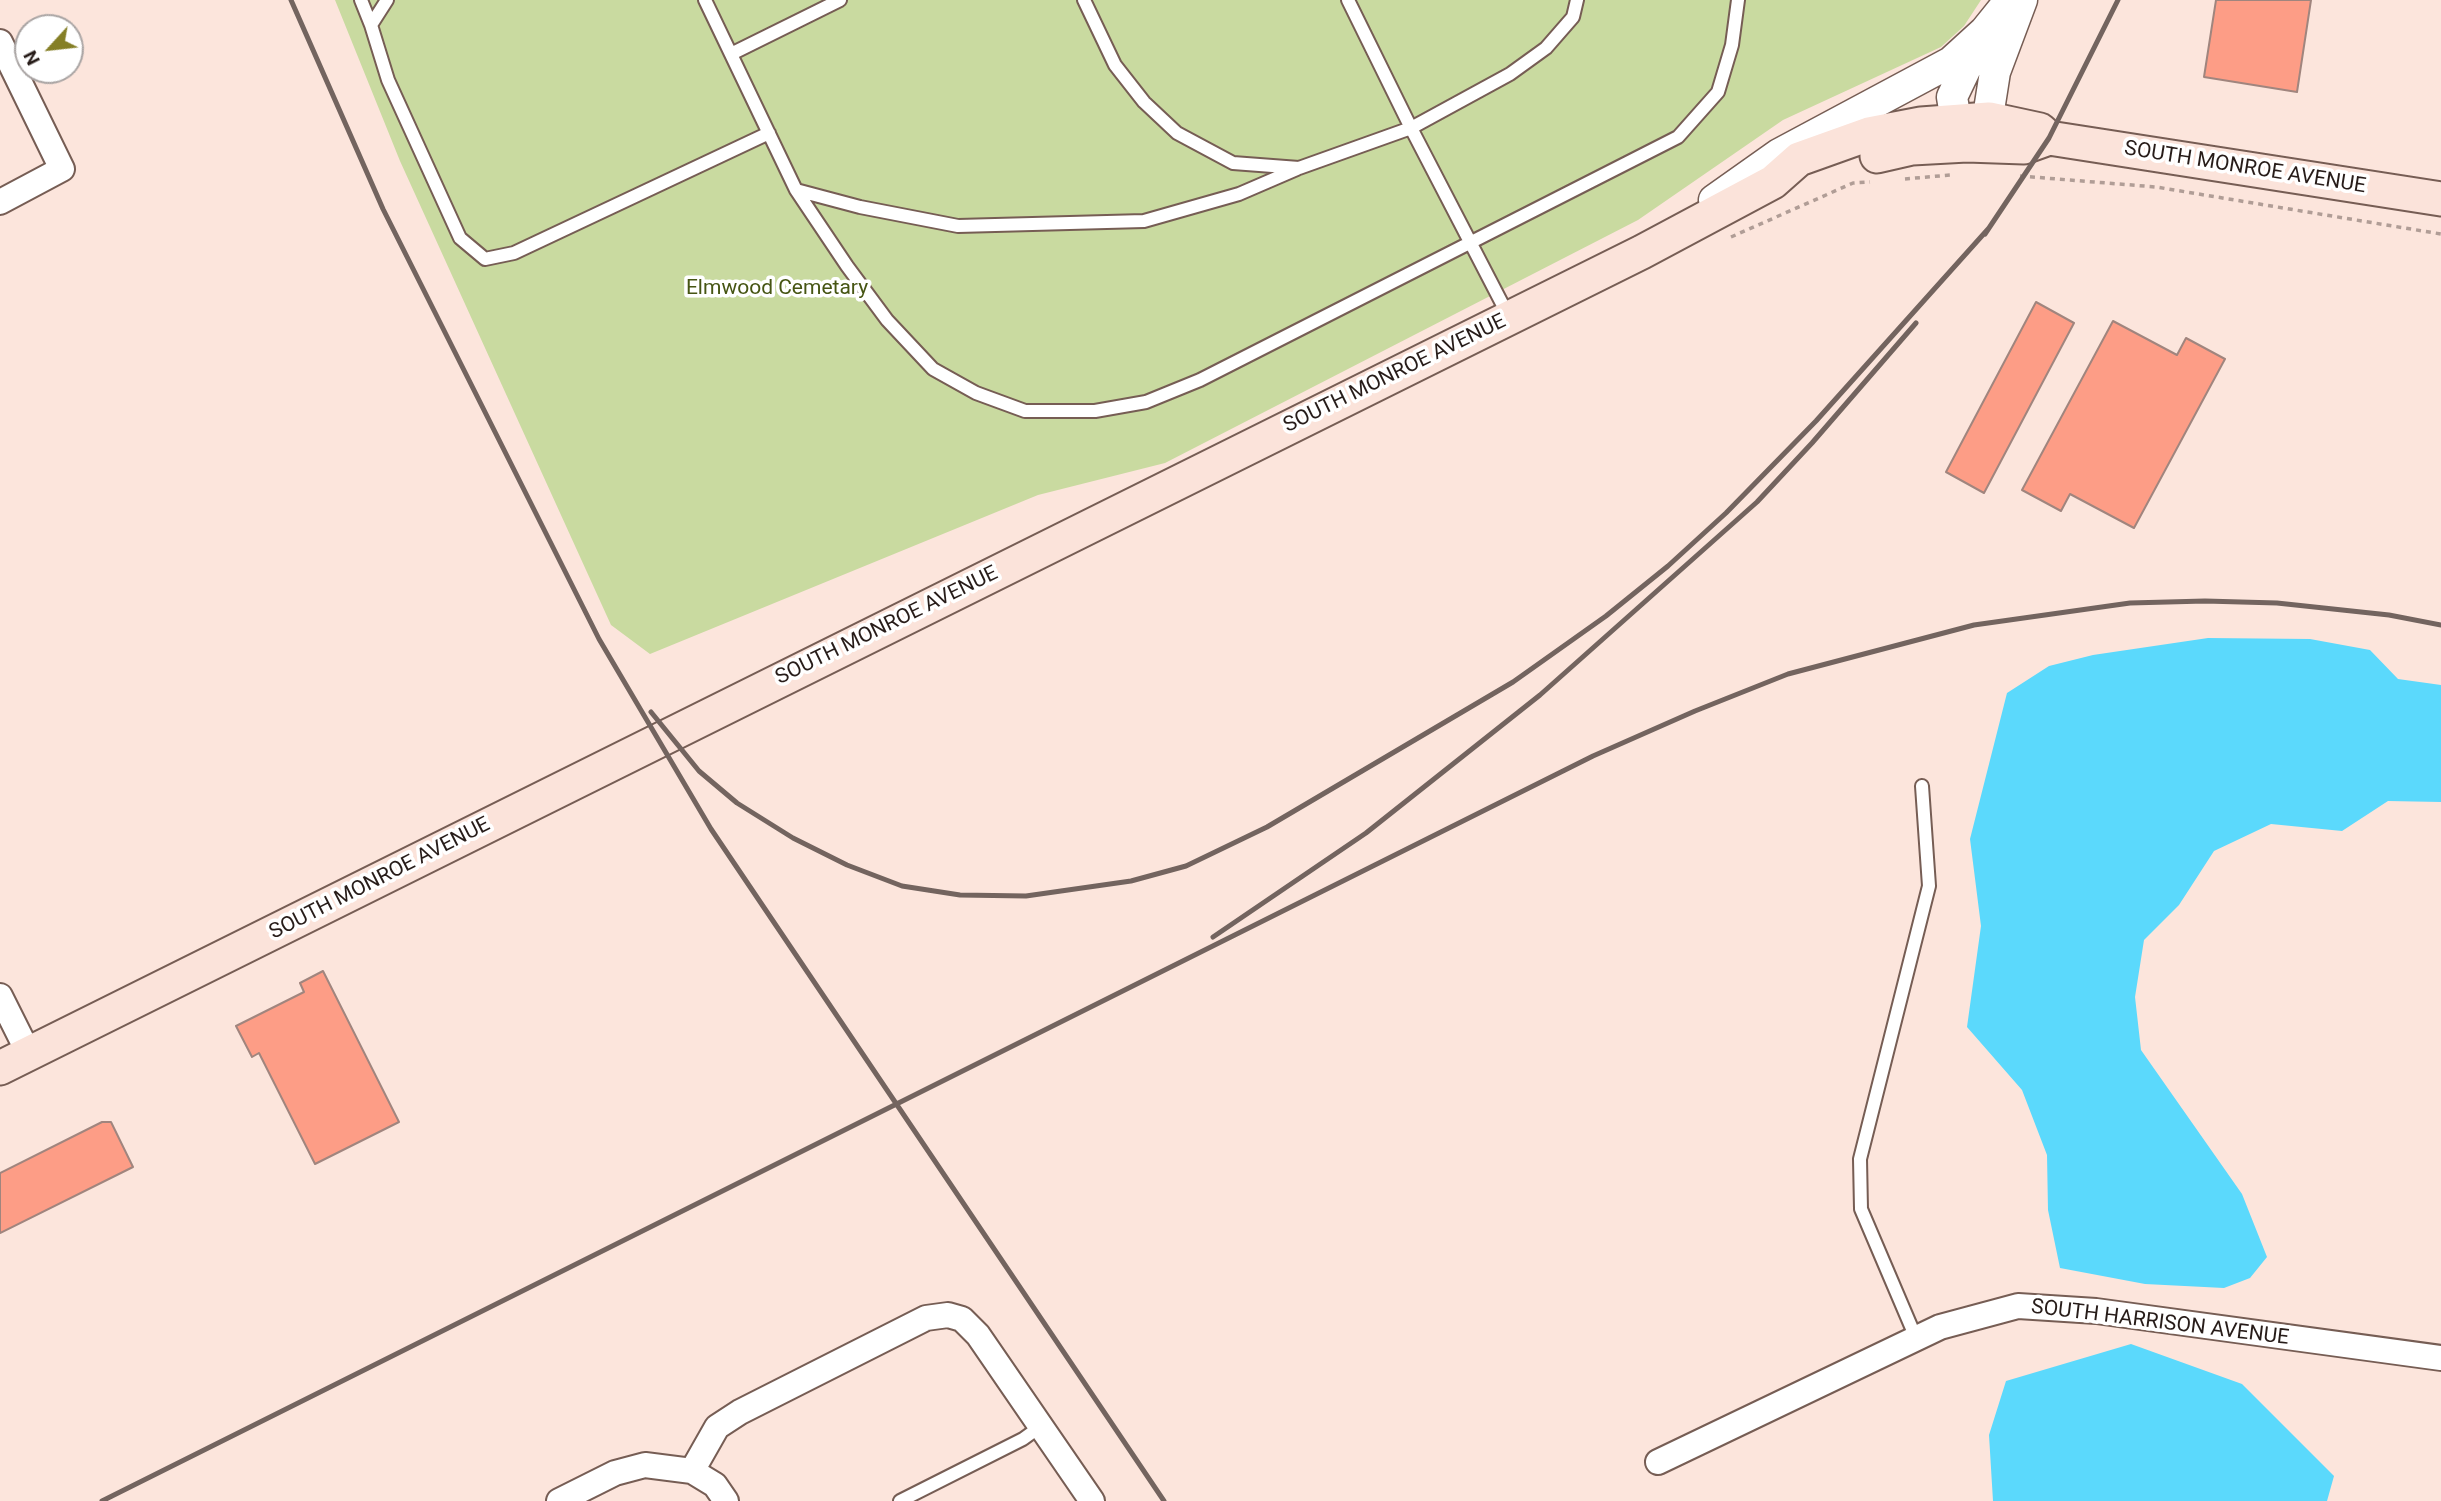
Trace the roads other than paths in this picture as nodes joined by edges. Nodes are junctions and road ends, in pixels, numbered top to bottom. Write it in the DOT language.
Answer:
graph roads {
  1 [pos="361,0"];
  2 [pos="387,0"];
  3 [pos="705,0"];
  4 [pos="840,0"];
  5 [pos="1084,0"];
  6 [pos="1348,0"];
  7 [pos="1577,0"];
  8 [pos="1738,0"];
  9 [pos="2010,0"];
  10 [pos="2022,0"];
  11 [pos="371,25"];
  12 [pos="1985,31"];
  13 [pos="0,42"];
  14 [pos="731,54"];
  15 [pos="1411,128"];
  16 [pos="769,133"];
  17 [pos="1970,141"];
  18 [pos="1299,168"];
  19 [pos="796,190"];
  20 [pos="2441,199"];
  21 [pos="0,202"];
  22 [pos="1471,242"];
  23 [pos="1642,252"];
  24 [pos="1509,318"];
  25 [pos="1922,786"];
  26 [pos="0,996"];
  27 [pos="14,1061"];
  28 [pos="1916,1338"];
  29 [pos="2441,1358"];
  30 [pos="1041,1426"];
  31 [pos="1658,1462"];
  32 [pos="692,1471"];
  33 [pos="559,1501"];
  34 [pos="726,1501"];
  35 [pos="900,1501"];
  36 [pos="1092,1501"];
  1 -- 11 [label="lane"];
  2 -- 11 [label="lane"];
  3 -- 14 [label="lane"];
  4 -- 14 [label="lane"];
  5 -- 18 [label="lane"];
  6 -- 15 [label="lane"];
  7 -- 15 [label="lane"];
  8 -- 22 [label="lane"];
  9 -- 12 [label="street"];
  10 -- 17 [label="street"];
  11 -- 16 [label="lane"];
  12 -- 17 [label="street"];
  12 -- 23 [label="street"];
  13 -- 21 [label="street"];
  14 -- 16 [label="lane"];
  15 -- 18 [label="lane"];
  15 -- 22 [label="lane"];
  16 -- 19 [label="lane"];
  17 -- 20 [label="main road, SOUTH MONROE AVENUE"];
  17 -- 23 [label="main road, SOUTH MONROE AVENUE"];
  18 -- 19 [label="lane"];
  19 -- 22 [label="lane"];
  22 -- 24 [label="lane"];
  23 -- 24 [label="main road, SOUTH MONROE AVENUE"];
  24 -- 27 [label="main road, SOUTH MONROE AVENUE"];
  25 -- 28 [label="lane"];
  26 -- 27 [label="street"];
  28 -- 29 [label="street, SOUTH HARRISON AVENUE"];
  28 -- 31 [label="street, SOUTH HARRISON AVENUE"];
  30 -- 32 [label="street"];
  30 -- 35 [label="lane"];
  30 -- 36 [label="street"];
  32 -- 33 [label="street"];
  32 -- 34 [label="street"];
}
